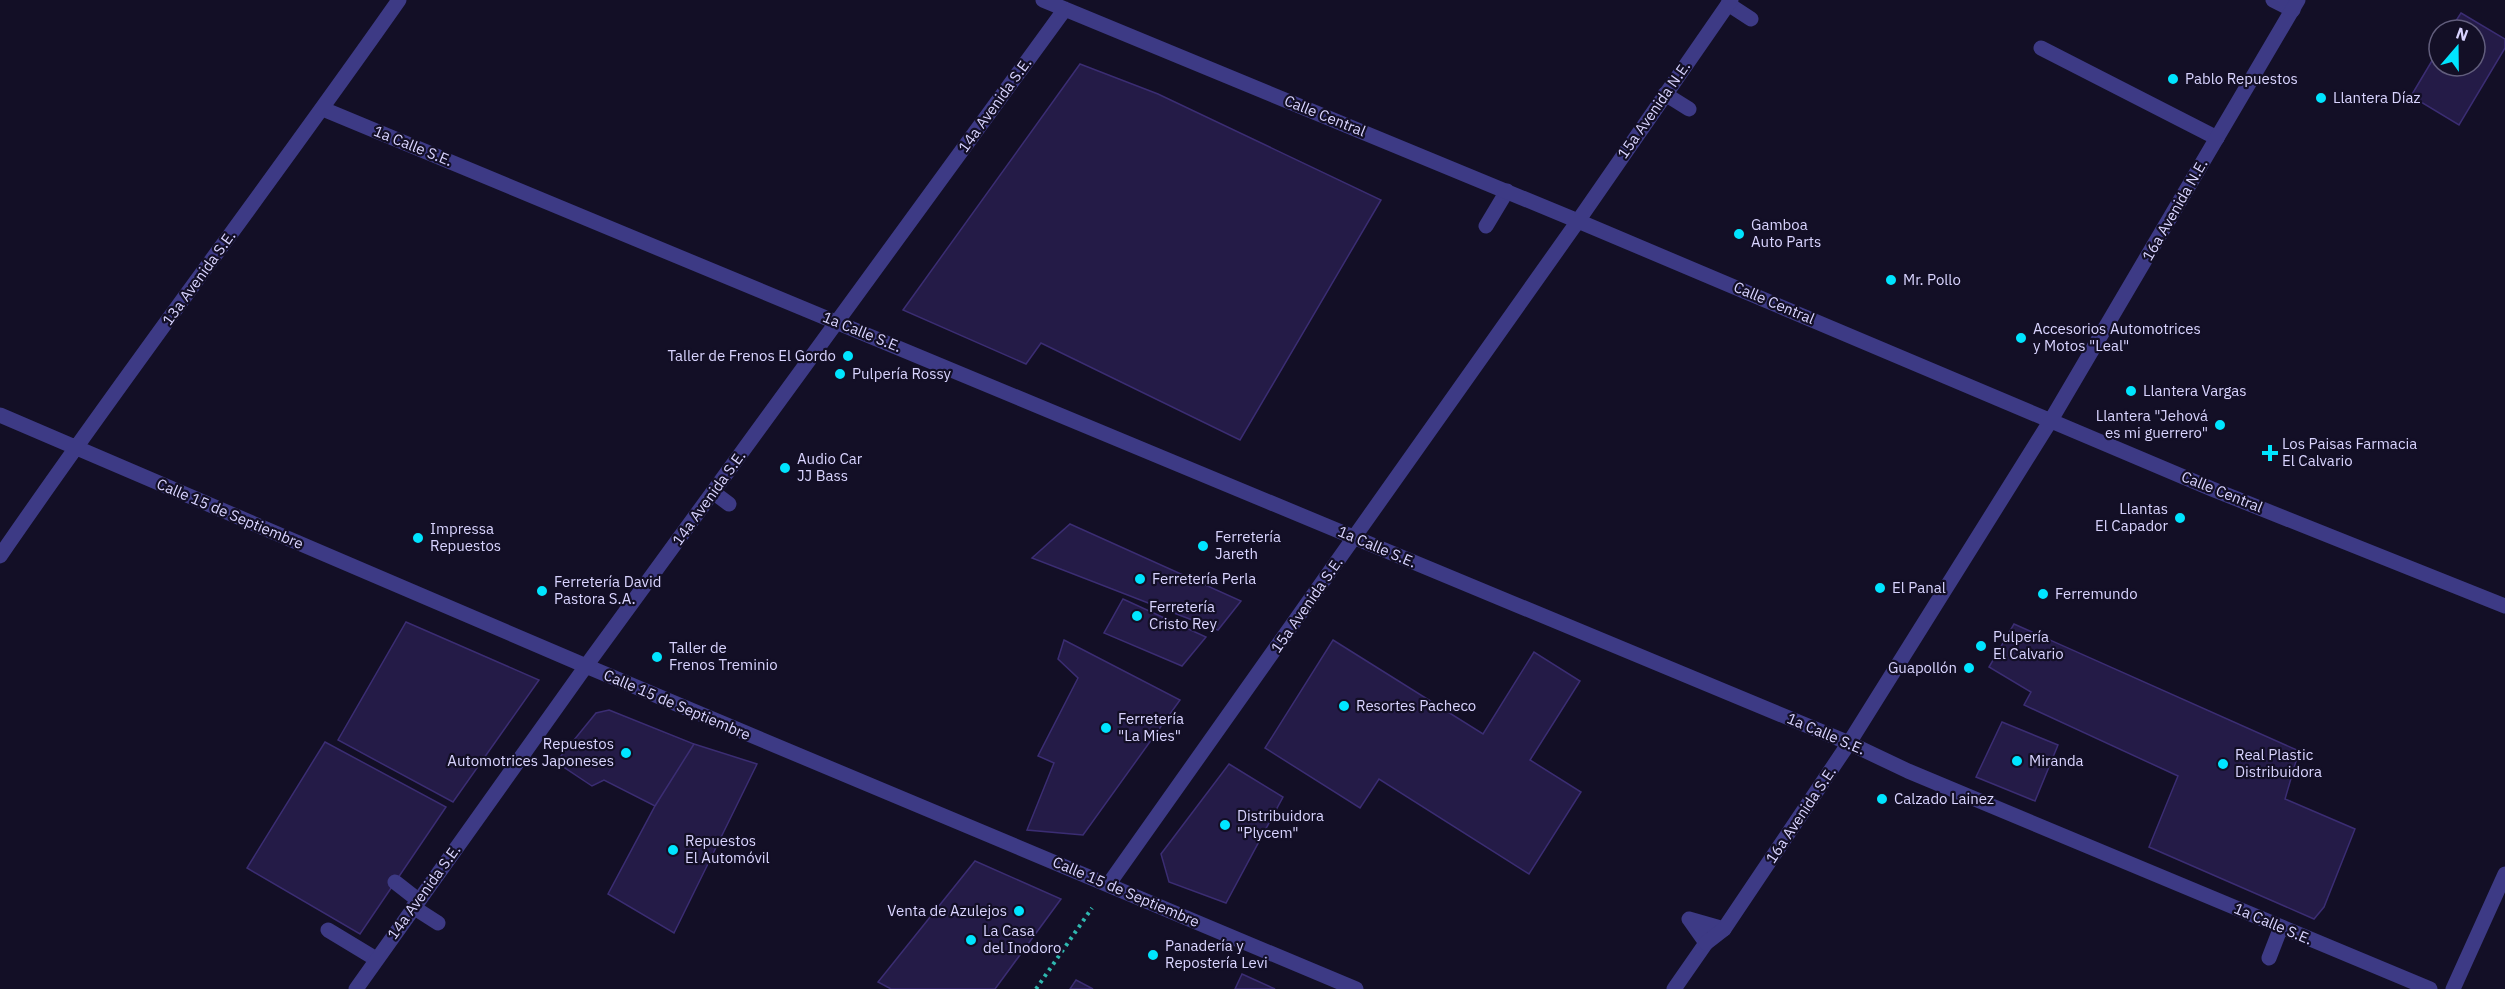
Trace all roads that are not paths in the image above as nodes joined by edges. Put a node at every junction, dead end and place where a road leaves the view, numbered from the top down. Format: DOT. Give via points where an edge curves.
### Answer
graph roads {
  1 [pos="399,0"];
  2 [pos="1043,0"];
  3 [pos="2273,0"];
  4 [pos="1730,2"];
  5 [pos="1068,4"];
  6 [pos="2296,5"];
  7 [pos="1751,19"];
  8 [pos="2041,48"];
  9 [pos="1665,94"];
  10 [pos="323,109"];
  11 [pos="1689,109"];
  12 [pos="2217,138"];
  13 [pos="1507,191"];
  14 [pos="1578,221"];
  15 [pos="1486,226"];
  16 [pos="838,322"];
  17 [pos="0,415"];
  18 [pos="2051,420"];
  19 [pos="75,447"];
  20 [pos="713,492"];
  21 [pos="729,504"];
  22 [pos="1355,537"];
  23 [pos="0,556"];
  24 [pos="2505,606"];
  25 [pos="586,666"];
  26 [pos="1849,743"];
  27 [pos="2505,874"];
  28 [pos="395,882"];
  29 [pos="1108,885"];
  30 [pos="416,903"];
  31 [pos="438,923"];
  32 [pos="2281,927"];
  33 [pos="1724,929"];
  34 [pos="328,930"];
  35 [pos="1706,943"];
  36 [pos="2270,958"];
  37 [pos="376,959"];
  38 [pos="356,989"];
  39 [pos="1356,989"];
  40 [pos="1674,989"];
  41 [pos="2430,989"];
  42 [pos="2453,989"];
  1 -- 10 [label="street, 13a Avenida S.E."];
  2 -- 5 [label="street, Calle Central"];
  3 -- 6 [label="street"];
  4 -- 7 [label="street"];
  4 -- 9 [label="street, 15a Avenida N.E."];
  5 -- 13 [label="street, Calle Central"];
  5 -- 16 [label="street, 14a Avenida S.E."];
  6 -- 12 [label="street, 16a Avenida N.E."];
  8 -- 12 [label="street"];
  9 -- 11 [label="street"];
  9 -- 14 [label="street, 15a Avenida N.E."];
  10 -- 16 [label="street, 1a Calle S.E."];
  10 -- 19 [label="street, 13a Avenida S.E."];
  12 -- 18 [label="street, 16a Avenida N.E."];
  13 -- 14 [label="street, Calle Central"];
  13 -- 15 [label="street"];
  14 -- 18 [label="street, Calle Central"];
  14 -- 22 [label="street, 15a Avenida S.E."];
  16 -- 20 [label="street, 14a Avenida S.E."];
  16 -- 22 [label="street, 1a Calle S.E."];
  17 -- 19 [label="street, Calle 15 de Septiembre"];
  18 -- 24 [label="street, Calle Central"];
  18 -- 26 [label="street, 16a Avenida S.E."];
  19 -- 23 [label="street, 13a Avenida S.E."];
  19 -- 25 [label="street, Calle 15 de Septiembre"];
  20 -- 21 [label="street"];
  20 -- 25 [label="street, 14a Avenida S.E."];
  22 -- 26 [label="street, 1a Calle S.E."];
  22 -- 29 [label="street, 15a Avenida S.E."];
  25 -- 29 [label="street, Calle 15 de Septiembre"];
  25 -- 30 [label="street, 14a Avenida S.E."];
  26 -- 32 [label="street, 1a Calle S.E."];
  26 -- 33 [label="street, 16a Avenida S.E."];
  27 -- 42 [label="street"];
  28 -- 30 [label="street"];
  29 -- 39 [label="street, Calle 15 de Septiembre"];
  30 -- 31 [label="street"];
  30 -- 37 [label="street, 14a Avenida S.E."];
  32 -- 36 [label="street"];
  32 -- 41 [label="street, 1a Calle S.E."];
  33 -- 35 [label="street, 16a Avenida S.E."];
  33 -- 35 [label="street" via="1689,919"];
  34 -- 37 [label="street"];
  35 -- 40 [label="street, 16a Avenida S.E."];
  37 -- 38 [label="street, 14a Avenida S.E."];
}
